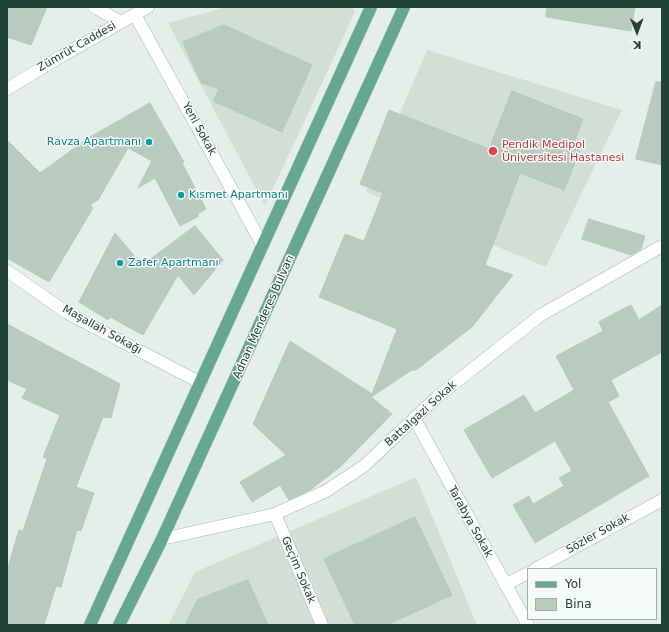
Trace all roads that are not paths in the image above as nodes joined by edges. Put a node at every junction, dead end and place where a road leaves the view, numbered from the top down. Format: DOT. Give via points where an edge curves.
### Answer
graph roads {
  1 [pos="94,7"];
  2 [pos="148,7"];
  3 [pos="371,7"];
  4 [pos="404,7"];
  5 [pos="135,15"];
  6 [pos="121,22"];
  7 [pos="7,89"];
  8 [pos="262,244"];
  9 [pos="662,246"];
  10 [pos="7,271"];
  11 [pos="201,383"];
  12 [pos="414,418"];
  13 [pos="662,500"];
  14 [pos="274,514"];
  15 [pos="162,539"];
  16 [pos="537,568"];
  17 [pos="527,574"];
  18 [pos="505,585"];
  19 [pos="90,625"];
  20 [pos="119,625"];
  21 [pos="322,625"];
  22 [pos="528,625"];
  1 -- 6 [label="street"];
  2 -- 5 [label="street, Zümrüt Caddesi"];
  3 -- 8 [label="main road"];
  4 -- 15 [label="main road, Adnan Menderes Bulvarı"];
  5 -- 6 [label="street, Zümrüt Caddesi"];
  5 -- 8 [label="street, Yeni Sokak"];
  6 -- 7 [label="street, Zümrüt Caddesi"];
  8 -- 11 [label="main road"];
  9 -- 12 [label="street, Battalgazi Sokak" via="541,315"];
  10 -- 11 [label="street, Maşallah Sokağı" via="70,314"];
  11 -- 19 [label="main road"];
  12 -- 14 [label="street, Battalgazi Sokak" via="364,466 326,491"];
  12 -- 18 [label="street, Tarabya Sokak"];
  13 -- 16 [label="street, Sözler Sokak"];
  14 -- 15 [label="street, Battalgazi Sokak"];
  14 -- 21 [label="street, Geçim Sokak"];
  15 -- 20 [label="main road, Adnan Menderes Bulvarı"];
  17 -- 18 [label="street"];
  18 -- 22 [label="street, Tarabya Sokak"];
}
